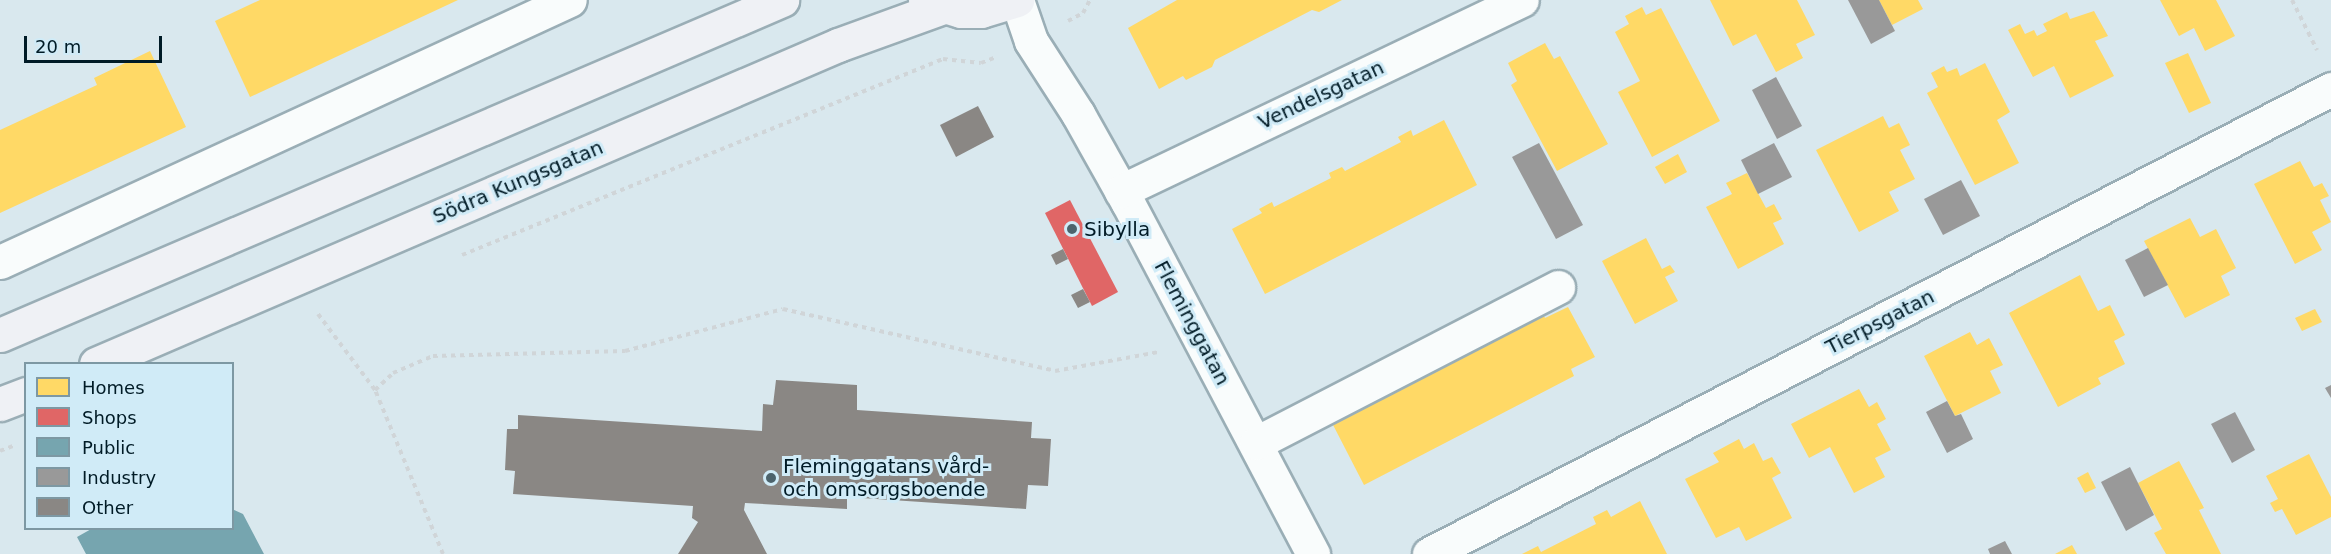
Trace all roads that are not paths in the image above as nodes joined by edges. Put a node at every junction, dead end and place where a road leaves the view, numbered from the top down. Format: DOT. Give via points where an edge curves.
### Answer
graph roads {
  1 [pos="570,0"];
  2 [pos="782,0"];
  3 [pos="1017,0"];
  4 [pos="1521,0"];
  5 [pos="934,4"];
  6 [pos="2331,90"];
  7 [pos="1121,191"];
  8 [pos="0,262"];
  9 [pos="1558,287"];
  10 [pos="0,335"];
  11 [pos="98,362"];
  12 [pos="24,395"];
  13 [pos="0,404"];
  14 [pos="1256,443"];
  15 [pos="1313,554"];
  16 [pos="1429,554"];
  1 -- 8 [label="street"];
  2 -- 10 [label="main road"];
  3 -- 5 [label="main road, Södra Kungsgatan" via="981,11"];
  3 -- 7 [label="street, Fleminggatan" via="1031,41"];
  4 -- 7 [label="street, Vendelsgatan"];
  5 -- 11 [label="main road, Södra Kungsgatan"];
  6 -- 16 [label="street, Tierpsgatan"];
  7 -- 14 [label="street, Fleminggatan"];
  9 -- 14 [label="street"];
  12 -- 13 [label="main road"];
  14 -- 15 [label="street, Fleminggatan"];
}
